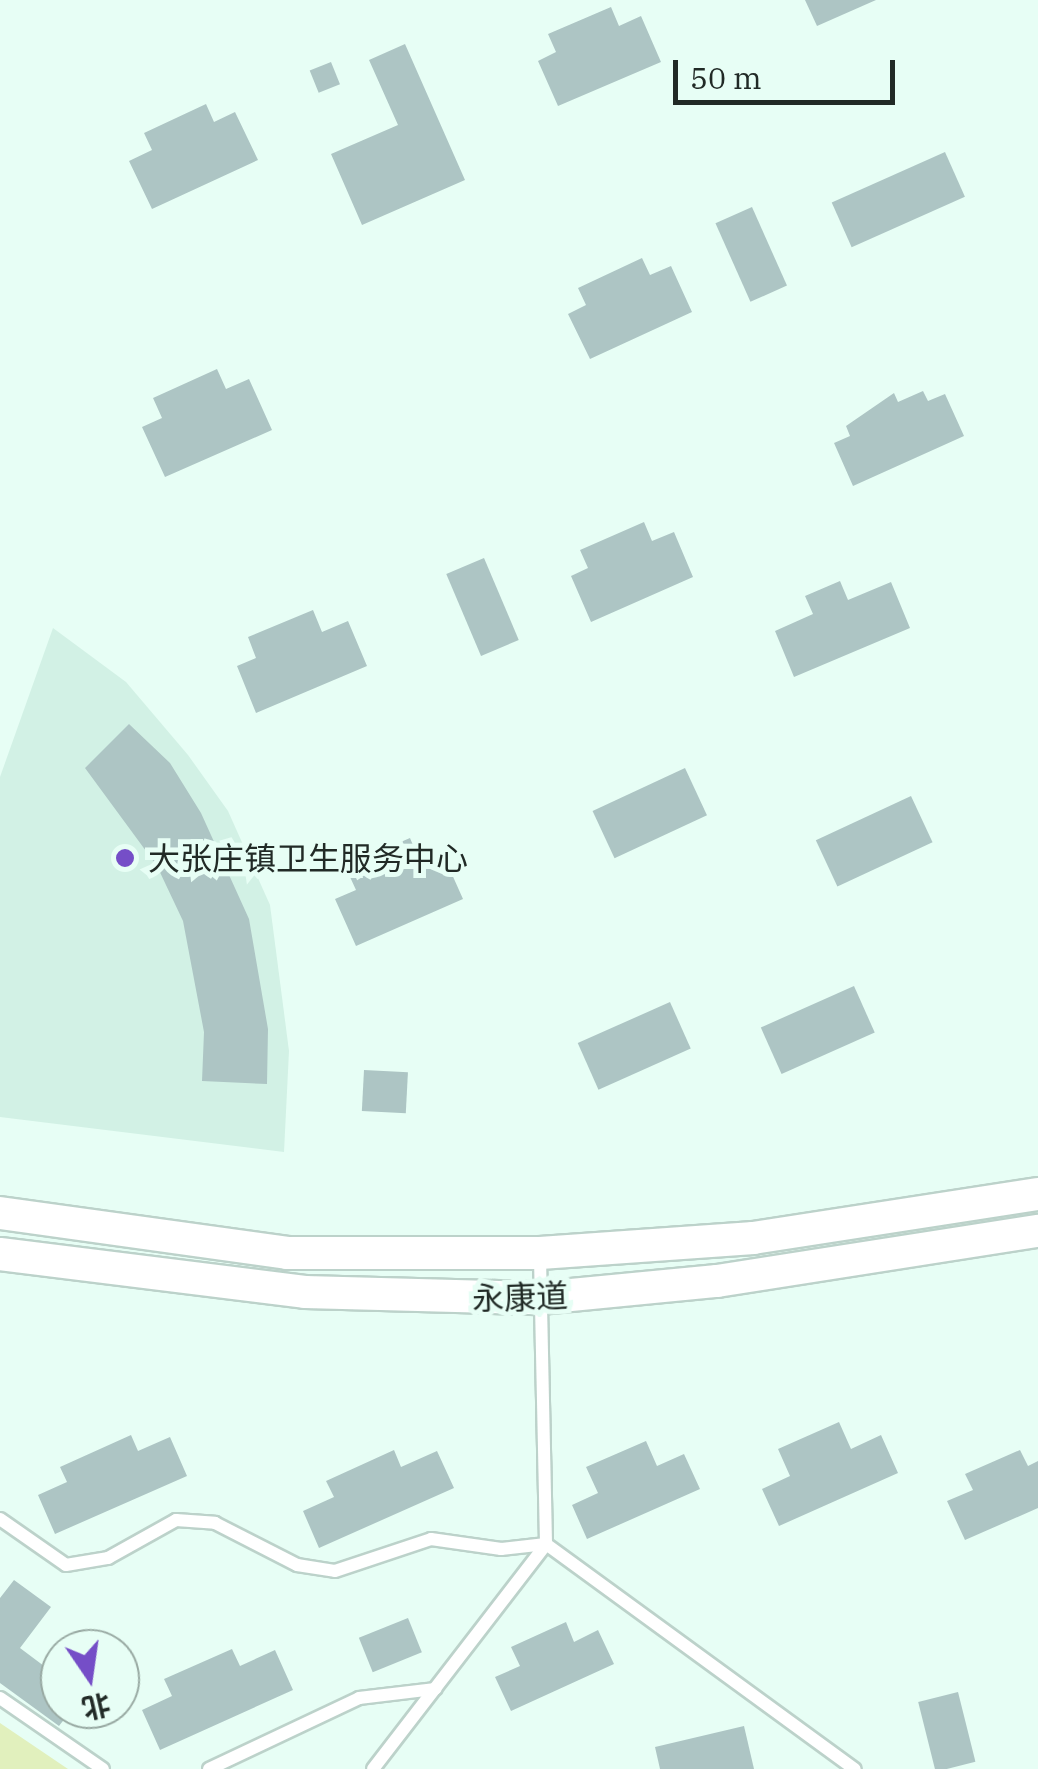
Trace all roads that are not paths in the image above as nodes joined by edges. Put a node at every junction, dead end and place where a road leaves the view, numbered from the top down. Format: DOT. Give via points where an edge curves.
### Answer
graph roads {
  1 [pos="1038,1194"];
  2 [pos="0,1213"];
  3 [pos="1038,1231"];
  4 [pos="540,1252"];
  5 [pos="0,1254"];
  6 [pos="540,1298"];
  7 [pos="0,1518"];
  8 [pos="546,1544"];
  9 [pos="434,1689"];
  10 [pos="0,1698"];
  11 [pos="103,1769"];
  12 [pos="209,1769"];
  13 [pos="373,1769"];
  14 [pos="856,1769"];
  1 -- 4 [label="street, 永康道" via="753,1238"];
  2 -- 4 [label="street, 永康道" via="286,1253"];
  3 -- 6 [label="street, 永康道" via="716,1281"];
  4 -- 6 [label="lane"];
  5 -- 6 [label="street, 永康道" via="305,1292"];
  6 -- 8 [label="lane"];
  7 -- 8 [label="lane" via="66,1565 108,1558 176,1520 216,1523 297,1565 335,1572 432,1539 501,1549"];
  8 -- 9 [label="lane"];
  8 -- 14 [label="lane"];
  9 -- 12 [label="lane" via="360,1698"];
  9 -- 13 [label="lane"];
  10 -- 11 [label="lane"];
}
